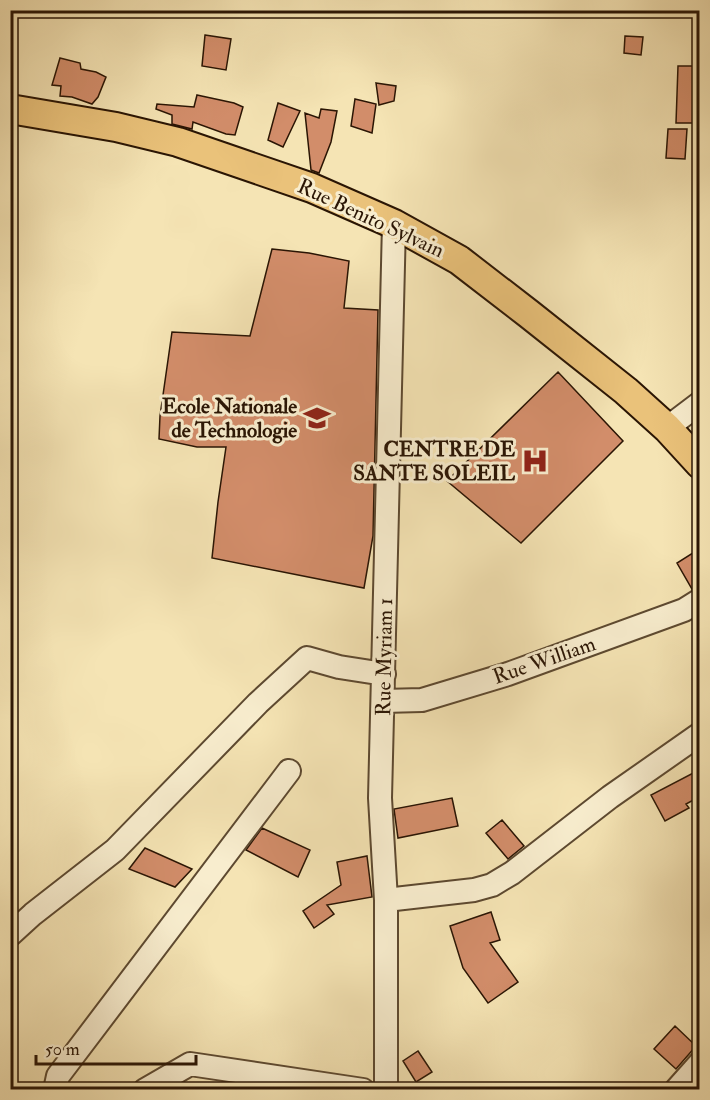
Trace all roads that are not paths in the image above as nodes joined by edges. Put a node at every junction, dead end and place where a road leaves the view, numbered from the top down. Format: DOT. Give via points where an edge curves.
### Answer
graph roads {
  1 [pos="10,109"];
  2 [pos="394,224"];
  3 [pos="699,403"];
  4 [pos="667,428"];
  5 [pos="699,464"];
  6 [pos="699,600"];
  7 [pos="384,674"];
  8 [pos="383,701"];
  9 [pos="699,734"];
  10 [pos="289,771"];
  11 [pos="386,900"];
  12 [pos="10,934"];
  13 [pos="699,1063"];
  14 [pos="55,1089"];
  15 [pos="145,1089"];
  16 [pos="363,1089"];
  17 [pos="386,1089"];
  18 [pos="676,1089"];
  1 -- 2 [label="main road, Rue Benito Sylvain" via="178,142 312,189"];
  2 -- 4 [label="main road, Rue Benito Sylvain" via="459,260"];
  2 -- 7 [label="street, Rue Myriam 1"];
  3 -- 4 [label="street"];
  4 -- 5 [label="main road, Rue Benito Sylvain"];
  6 -- 8 [label="street, Rue William" via="684,610 497,677 422,700"];
  7 -- 8 [label="street, Rue Myriam 1"];
  7 -- 12 [label="street" via="307,658 115,850"];
  8 -- 11 [label="street, Rue Myriam 1" via="380,798"];
  9 -- 11 [label="street" via="492,885"];
  10 -- 14 [label="street" via="58,1076"];
  11 -- 17 [label="street, Rue Myriam 1"];
  13 -- 18 [label="street"];
  15 -- 16 [label="street" via="190,1064"];
}
